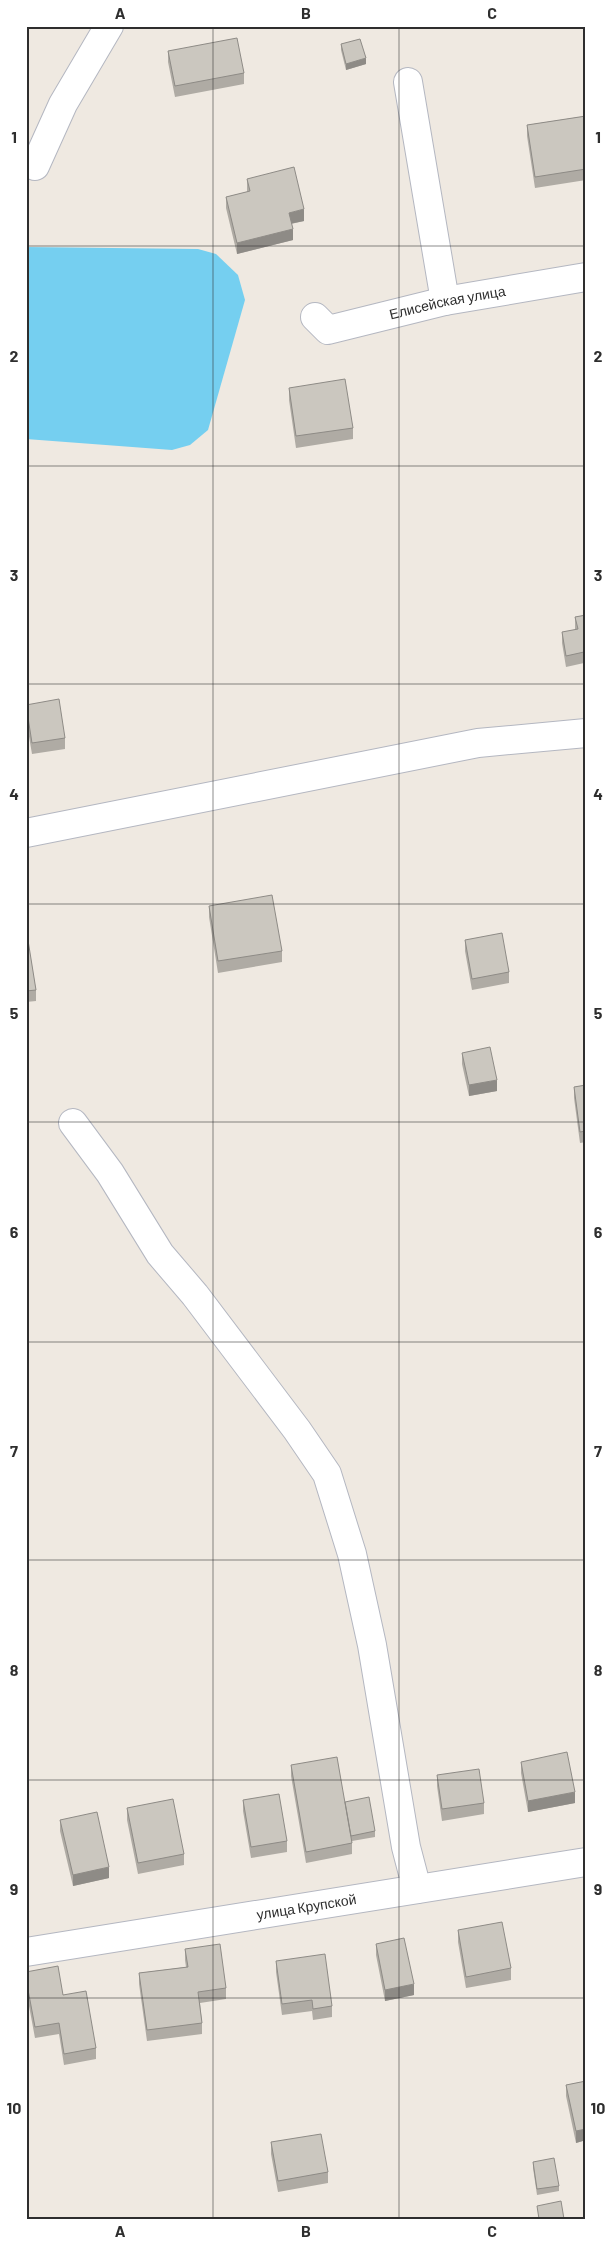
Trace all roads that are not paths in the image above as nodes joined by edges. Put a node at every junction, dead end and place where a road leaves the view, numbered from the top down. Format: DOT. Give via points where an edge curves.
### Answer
graph roads {
  1 [pos="109,26"];
  2 [pos="408,82"];
  3 [pos="35,166"];
  4 [pos="586,277"];
  5 [pos="445,301"];
  6 [pos="315,317"];
  7 [pos="586,733"];
  8 [pos="26,833"];
  9 [pos="73,1123"];
  10 [pos="586,1862"];
  11 [pos="417,1889"];
  12 [pos="26,1952"];
  1 -- 3 [label="street" via="63,104"];
  2 -- 5 [label="street"];
  4 -- 5 [label="street, Елисейская улица"];
  5 -- 6 [label="street, Елисейская улица" via="328,330"];
  7 -- 8 [label="street" via="478,743"];
  9 -- 11 [label="street" via="110,1172 160,1254 279,1406 327,1474 352,1554 372,1645 406,1847"];
  10 -- 11 [label="street, улица Крупской"];
  11 -- 12 [label="street, улица Крупской"];
}
